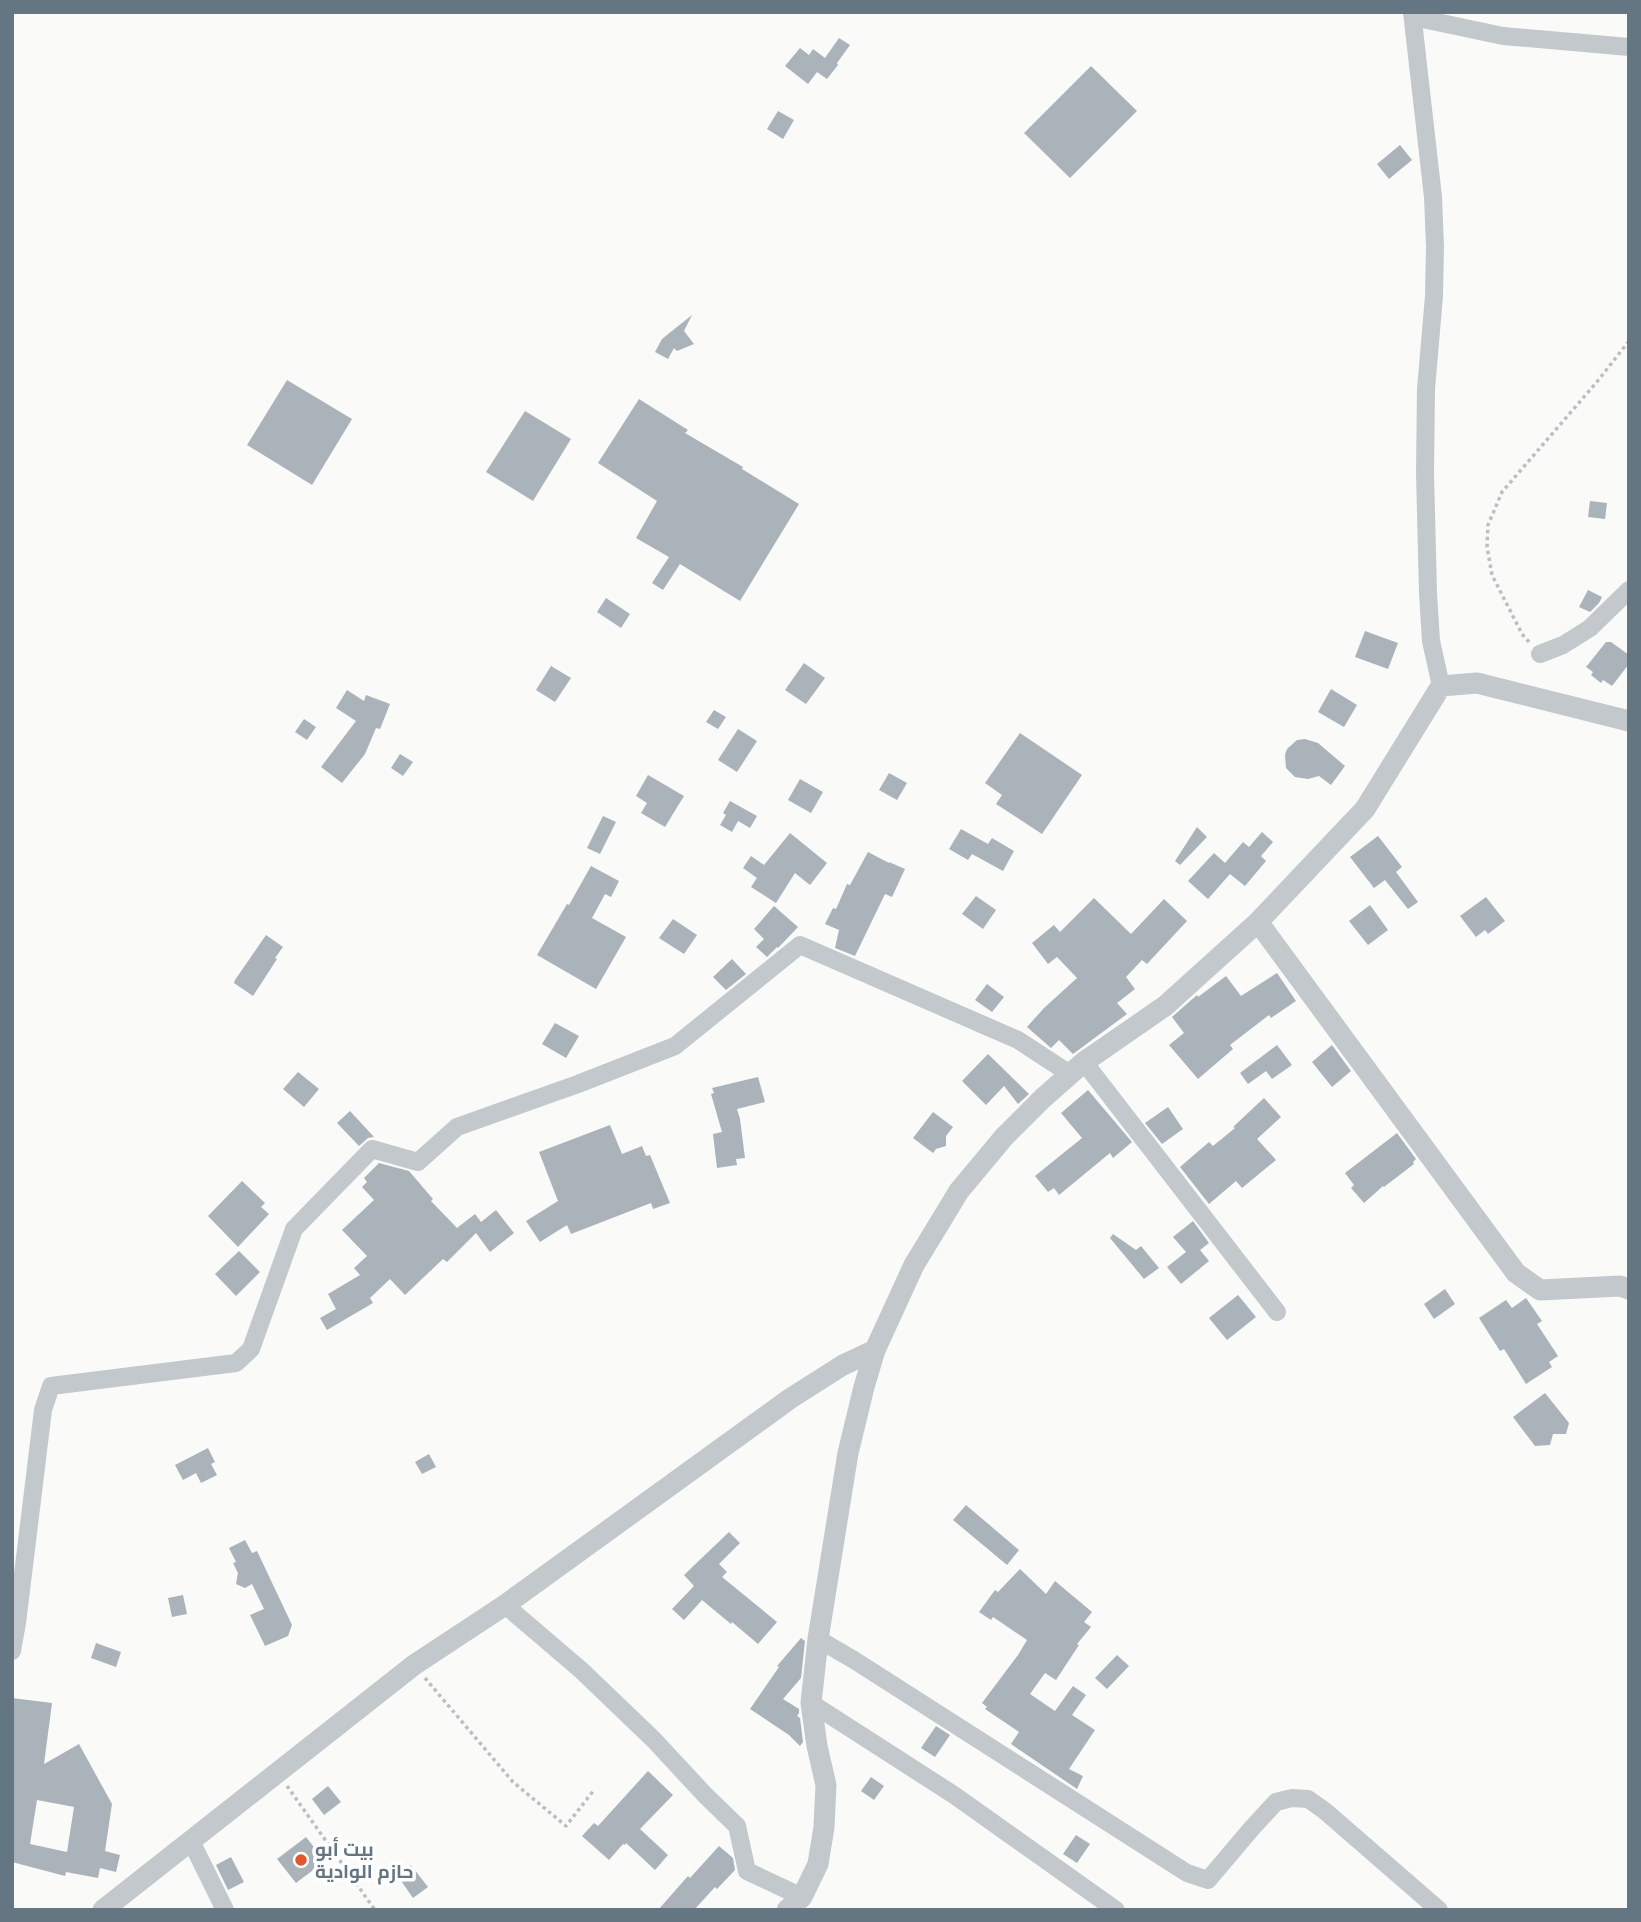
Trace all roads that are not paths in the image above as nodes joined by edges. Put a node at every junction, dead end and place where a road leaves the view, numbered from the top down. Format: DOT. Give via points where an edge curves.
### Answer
graph roads {
  1 [pos="1412,15"];
  2 [pos="1629,47"];
  3 [pos="1629,590"];
  4 [pos="1540,654"];
  5 [pos="1441,686"];
  6 [pos="1629,721"];
  7 [pos="1258,922"];
  8 [pos="1077,1068"];
  9 [pos="1629,1289"];
  10 [pos="1276,1312"];
  11 [pos="875,1350"];
  12 [pos="505,1605"];
  13 [pos="818,1639"];
  14 [pos="12,1651"];
  15 [pos="811,1703"];
  16 [pos="191,1841"];
  17 [pos="794,1903"];
  18 [pos="103,1910"];
  19 [pos="225,1910"];
  20 [pos="1116,1910"];
  21 [pos="1439,1910"];
  1 -- 2 [label="street" via="1503,36"];
  1 -- 5 [label="street" via="1433,197 1434,296 1425,473 1431,641"];
  3 -- 4 [label="street" via="1590,628"];
  5 -- 6 [label="street" via="1477,683"];
  5 -- 7 [label="street" via="1364,809"];
  7 -- 8 [label="street" via="1165,1006"];
  7 -- 9 [label="street" via="1516,1273 1540,1290"];
  8 -- 10 [label="street"];
  8 -- 11 [label="street" via="1004,1138 958,1191 914,1265"];
  8 -- 14 [label="street" via="800,945 675,1046 457,1127 418,1162 372,1149 294,1229 251,1349 236,1363 51,1386 43,1410"];
  11 -- 12 [label="street" via="843,1364 791,1398"];
  11 -- 13 [label="street" via="848,1453"];
  12 -- 16 [label="street" via="414,1665"];
  12 -- 17 [label="street" via="654,1740 737,1826 747,1871"];
  13 -- 15 [label="street"];
  13 -- 21 [label="street" via="1187,1872 1208,1881 1276,1802 1308,1799"];
  15 -- 17 [label="street" via="826,1785 824,1827 818,1864"];
  15 -- 20 [label="street" via="954,1795"];
  16 -- 18 [label="street"];
  16 -- 19 [label="street"];
}
